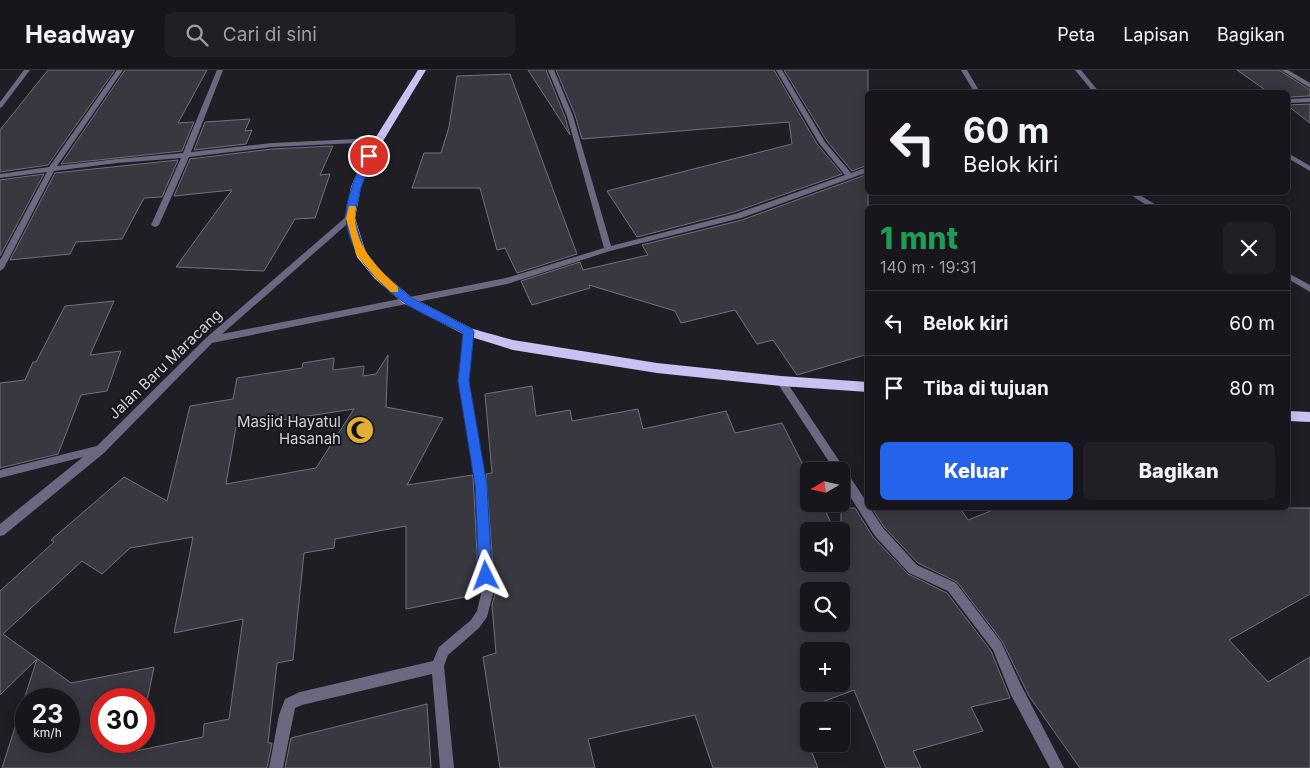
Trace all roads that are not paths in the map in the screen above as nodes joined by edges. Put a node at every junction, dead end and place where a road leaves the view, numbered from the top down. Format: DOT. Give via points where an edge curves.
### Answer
graph roads {
  1 [pos="26,70"];
  2 [pos="120,70"];
  3 [pos="220,70"];
  4 [pos="422,70"];
  5 [pos="551,70"];
  6 [pos="779,70"];
  7 [pos="964,70"];
  8 [pos="1078,70"];
  9 [pos="1284,70"];
  10 [pos="1310,86"];
  11 [pos="976,90"];
  12 [pos="1094,90"];
  13 [pos="1310,100"];
  14 [pos="1290,102"];
  15 [pos="0,106"];
  16 [pos="377,140"];
  17 [pos="186,156"];
  18 [pos="1290,156"];
  19 [pos="52,169"];
  20 [pos="1310,169"];
  21 [pos="865,170"];
  22 [pos="848,174"];
  23 [pos="0,176"];
  24 [pos="1133,195"];
  25 [pos="1152,205"];
  26 [pos="350,218"];
  27 [pos="155,226"];
  28 [pos="608,249"];
  29 [pos="0,268"];
  30 [pos="1290,277"];
  31 [pos="1310,289"];
  32 [pos="406,300"];
  33 [pos="468,332"];
  34 [pos="209,340"];
  35 [pos="781,381"];
  36 [pos="865,387"];
  37 [pos="1290,416"];
  38 [pos="1310,417"];
  39 [pos="100,450"];
  40 [pos="835,462"];
  41 [pos="0,474"];
  42 [pos="850,485"];
  43 [pos="865,510"];
  44 [pos="865,510"];
  45 [pos="0,531"];
  46 [pos="438,666"];
  47 [pos="276,768"];
  48 [pos="447,768"];
  49 [pos="1057,768"];
  1 -- 15 [label="street"];
  2 -- 19 [label="street"];
  3 -- 17 [label="street"];
  4 -- 16 [label="highway"];
  5 -- 28 [label="street" via="570,116"];
  6 -- 22 [label="street" via="822,143"];
  7 -- 11 [label="street"];
  8 -- 12 [label="street"];
  9 -- 10 [label="street"];
  13 -- 14 [label="street"];
  16 -- 17 [label="street" via="272,145"];
  16 -- 26 [label="highway" via="356,187"];
  17 -- 19 [label="street"];
  17 -- 27 [label="street"];
  18 -- 20 [label="street"];
  19 -- 23 [label="street"];
  19 -- 29 [label="street"];
  21 -- 22 [label="street"];
  22 -- 28 [label="street" via="738,216"];
  24 -- 25 [label="street"];
  26 -- 32 [label="highway" via="360,254"];
  26 -- 34 [label="street, Jalan Baru Maracang"];
  28 -- 32 [label="street" via="507,281"];
  30 -- 31 [label="street"];
  32 -- 33 [label="highway"];
  32 -- 34 [label="street"];
  33 -- 35 [label="highway" via="513,345 593,359"];
  33 -- 46 [label="street" via="464,381 481,485 487,594 483,613 443,651"];
  34 -- 39 [label="street, Jalan Baru Maracang"];
  35 -- 36 [label="highway"];
  35 -- 40 [label="street"];
  37 -- 38 [label="highway"];
  39 -- 41 [label="street"];
  39 -- 45 [label="street, Jalan Baru Maracang"];
  42 -- 43 [label="street"];
  44 -- 49 [label="street" via="879,532 912,569 952,587 997,646"];
  46 -- 47 [label="street" via="290,704"];
  46 -- 48 [label="street"];
}
